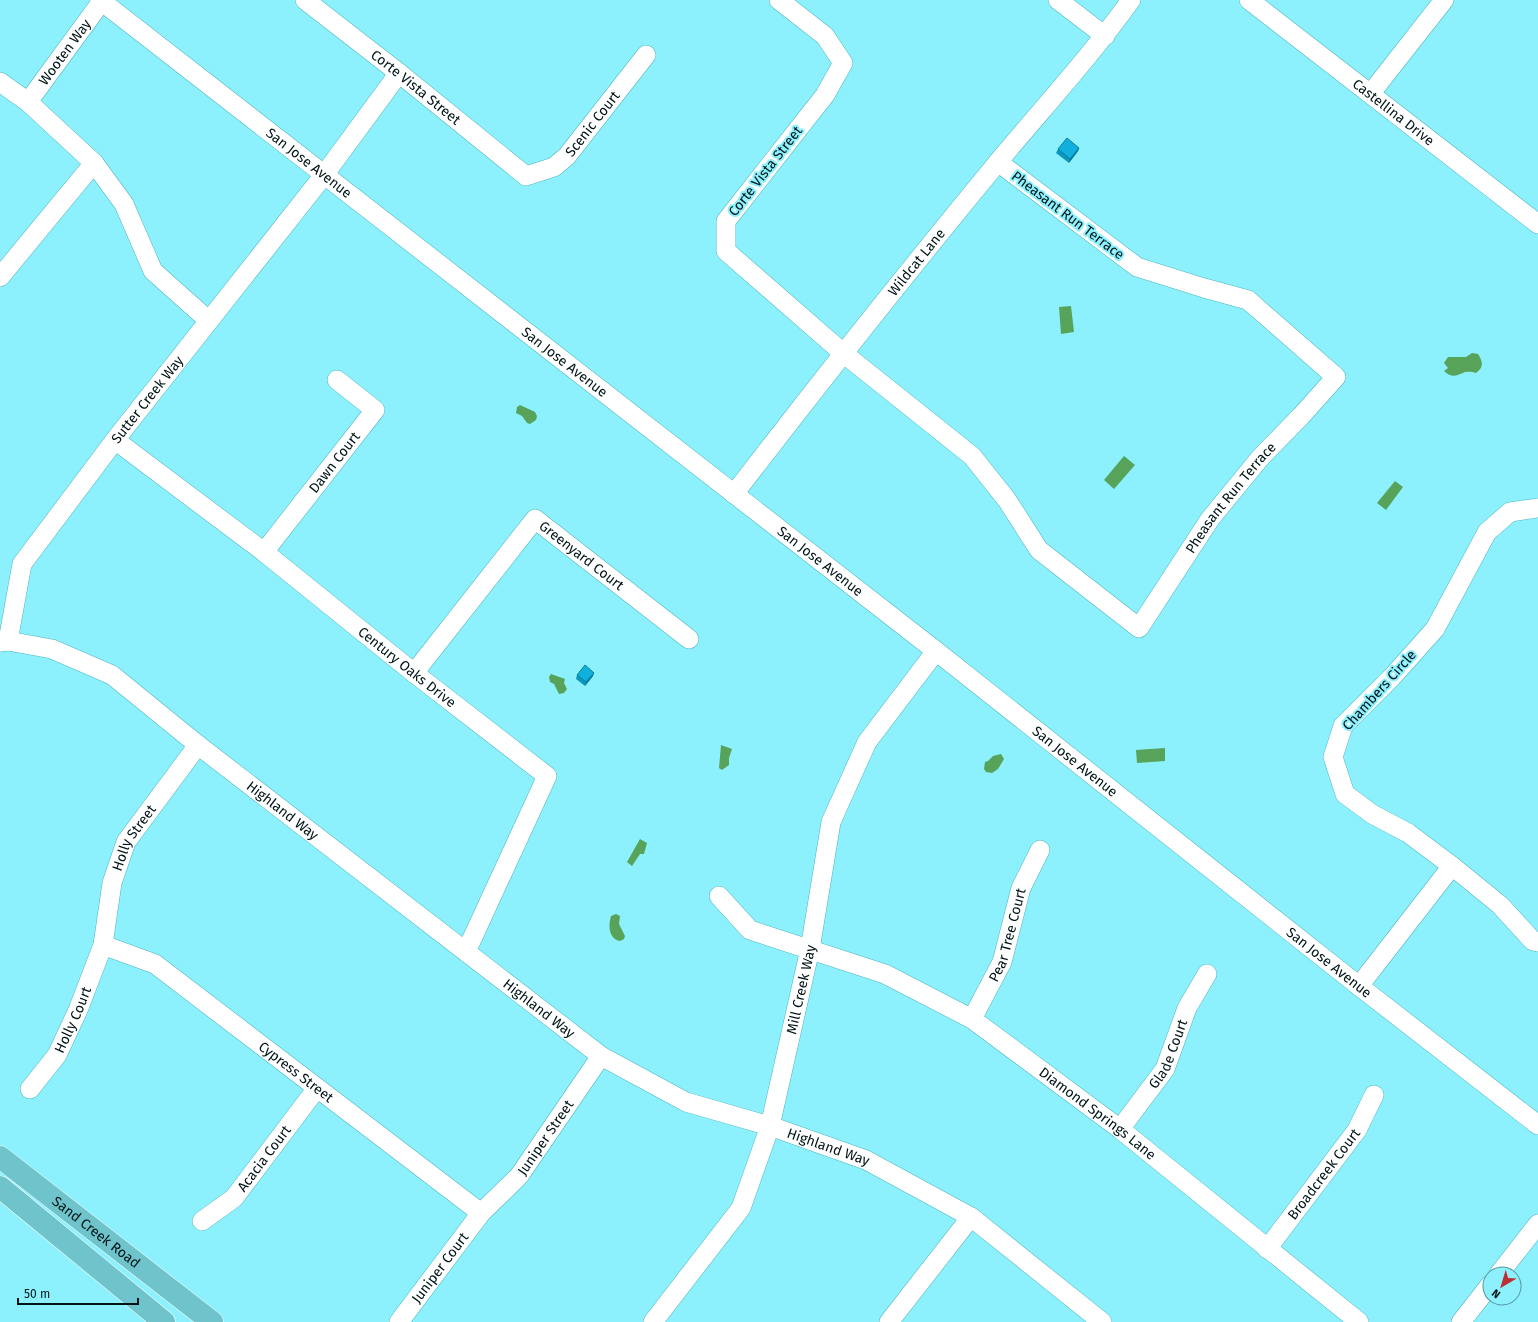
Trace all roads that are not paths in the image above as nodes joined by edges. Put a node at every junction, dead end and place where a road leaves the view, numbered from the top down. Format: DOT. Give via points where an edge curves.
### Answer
graph roads {
  1 [pos="305,0"];
  2 [pos="780,0"];
  3 [pos="1058,0"];
  4 [pos="1131,0"];
  5 [pos="1249,0"];
  6 [pos="1444,0"];
  7 [pos="101,1"];
  8 [pos="1105,36"];
  9 [pos="646,55"];
  10 [pos="399,73"];
  11 [pos="0,82"];
  12 [pos="1371,93"];
  13 [pos="28,102"];
  14 [pos="998,162"];
  15 [pos="94,163"];
  16 [pos="324,175"];
  17 [pos="526,176"];
  18 [pos="1538,224"];
  19 [pos="0,277"];
  20 [pos="208,320"];
  21 [pos="843,353"];
  22 [pos="337,380"];
  23 [pos="115,440"];
  24 [pos="734,494"];
  25 [pos="1538,508"];
  26 [pos="264,552"];
  27 [pos="689,639"];
  28 [pos="4,642"];
  29 [pos="936,651"];
  30 [pos="414,674"];
  31 [pos="198,745"];
  32 [pos="1040,850"];
  33 [pos="1452,866"];
  34 [pos="719,896"];
  35 [pos="1538,942"];
  36 [pos="103,945"];
  37 [pos="810,949"];
  38 [pos="466,952"];
  39 [pos="1207,974"];
  40 [pos="1359,986"];
  41 [pos="972,1019"];
  42 [pos="601,1056"];
  43 [pos="317,1088"];
  44 [pos="30,1089"];
  45 [pos="1374,1095"];
  46 [pos="1538,1125"];
  47 [pos="770,1126"];
  48 [pos="1120,1129"];
  49 [pos="0,1157"];
  50 [pos="0,1187"];
  51 [pos="481,1213"];
  52 [pos="971,1217"];
  53 [pos="202,1221"];
  54 [pos="1538,1224"];
  55 [pos="1267,1249"];
  56 [pos="1504,1266"];
  57 [pos="1482,1295"];
  58 [pos="164,1322"];
  59 [pos="212,1322"];
  60 [pos="399,1322"];
  61 [pos="652,1322"];
  62 [pos="889,1322"];
  63 [pos="1102,1322"];
  64 [pos="1359,1322"];
  65 [pos="1461,1322"];
  1 -- 10 [label="street, Corte Vista Street"];
  2 -- 21 [label="street, Corte Vista Street" via="825,36 843,63 825,95 726,221 726,251"];
  3 -- 8 [label="street"];
  4 -- 8 [label="street, Wildcat Lane"];
  5 -- 12 [label="street, Castellina Drive"];
  6 -- 12 [label="street"];
  7 -- 13 [label="street, Wooten Way"];
  7 -- 16 [label="street, San Jose Avenue"];
  8 -- 14 [label="street, Wildcat Lane"];
  9 -- 17 [label="street, Scenic Court" via="567,156 554,167"];
  10 -- 16 [label="street, Sutter Creek Way"];
  10 -- 17 [label="street, Corte Vista Street"];
  11 -- 13 [label="street"];
  12 -- 18 [label="street, Castellina Drive"];
  13 -- 15 [label="street"];
  14 -- 21 [label="street, Wildcat Lane"];
  14 -- 21 [label="street, Pheasant Run Terrace" via="1137,267 1248,300 1336,377 1260,458 1210,519 1138,628 1039,550 1007,500 972,456"];
  15 -- 19 [label="street"];
  15 -- 20 [label="street" via="124,204 153,270"];
  16 -- 20 [label="street, Sutter Creek Way"];
  16 -- 24 [label="street, San Jose Avenue"];
  20 -- 23 [label="street, Sutter Creek Way"];
  21 -- 24 [label="street, Wildcat Lane"];
  22 -- 26 [label="street, Dawn Court" via="375,410"];
  23 -- 26 [label="street, Century Oaks Drive"];
  23 -- 28 [label="street, Sutter Creek Way" via="22,564"];
  24 -- 29 [label="street, San Jose Avenue"];
  25 -- 33 [label="street, Chambers Circle" via="1510,512 1487,532 1435,628 1392,677 1343,726 1333,757 1345,794 1372,814 1408,833"];
  26 -- 30 [label="street, Century Oaks Drive"];
  27 -- 30 [label="street, Greenyard Court" via="535,519"];
  28 -- 31 [label="street, Highland Way" via="52,649 112,675"];
  29 -- 37 [label="street, Mill Creek Way" via="867,742 831,822"];
  29 -- 40 [label="street, San Jose Avenue"];
  30 -- 38 [label="street, Century Oaks Drive" via="547,776"];
  31 -- 36 [label="street, Holly Street" via="126,842 112,883"];
  31 -- 38 [label="street, Highland Way"];
  32 -- 41 [label="street, Pear Tree Court" via="1021,888 1002,962"];
  33 -- 35 [label="street, Chambers Circle" via="1500,905 1533,941"];
  33 -- 40 [label="street"];
  34 -- 37 [label="street, Diamond Springs Lane" via="750,930"];
  36 -- 43 [label="street, Cypress Street" via="155,964"];
  36 -- 44 [label="street, Holly Court" via="78,1010 57,1055"];
  37 -- 41 [label="street, Diamond Springs Lane" via="885,974"];
  37 -- 47 [label="street, Mill Creek Way"];
  38 -- 42 [label="street, Highland Way"];
  39 -- 48 [label="street, Glade Court" via="1187,1008 1164,1069"];
  40 -- 46 [label="street, San Jose Avenue"];
  41 -- 48 [label="street, Diamond Springs Lane"];
  42 -- 47 [label="street, Highland Way" via="686,1102"];
  42 -- 51 [label="street, Juniper Street" via="519,1176"];
  43 -- 51 [label="street, Cypress Street"];
  43 -- 53 [label="street, Acacia Court" via="234,1198"];
  45 -- 55 [label="street, Broadcreek Court" via="1357,1130"];
  47 -- 52 [label="street, Highland Way" via="866,1160"];
  47 -- 61 [label="street, Mill Creek Way" via="741,1208"];
  48 -- 55 [label="street, Diamond Springs Lane"];
  49 -- 59 [label="main road, Sand Creek Road"];
  50 -- 58 [label="main road, Sand Creek Road"];
  51 -- 60 [label="street, Juniper Court"];
  52 -- 62 [label="street"];
  52 -- 63 [label="street, Highland Way"];
  54 -- 56 [label="street"];
  55 -- 64 [label="street, Diamond Springs Lane"];
  57 -- 65 [label="street"];
}
